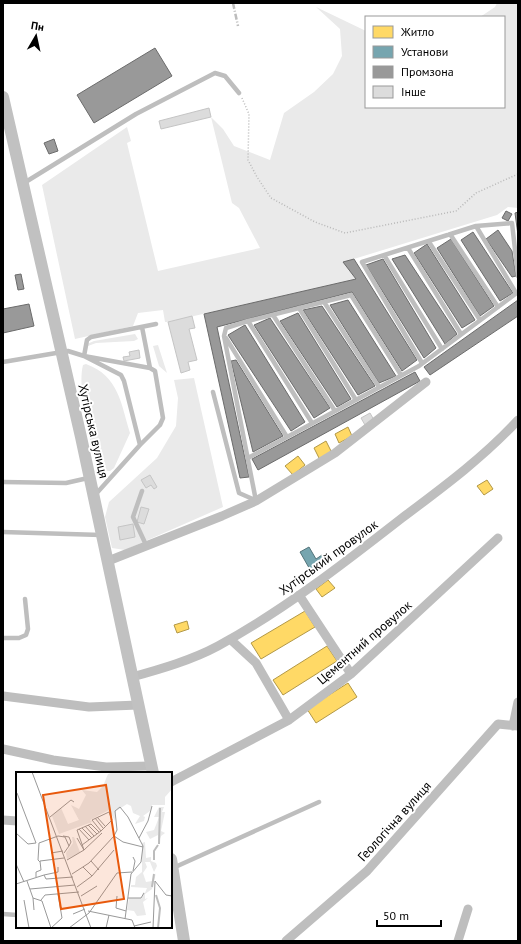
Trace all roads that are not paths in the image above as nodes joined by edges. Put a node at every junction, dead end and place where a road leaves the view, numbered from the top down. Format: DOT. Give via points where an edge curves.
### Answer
graph roads {
  1 [pos="239,93"];
  2 [pos="3,97"];
  3 [pos="23,184"];
  4 [pos="476,226"];
  5 [pos="450,234"];
  6 [pos="429,242"];
  7 [pos="408,248"];
  8 [pos="384,255"];
  9 [pos="518,276"];
  10 [pos="517,293"];
  11 [pos="324,302"];
  12 [pos="498,307"];
  13 [pos="299,308"];
  14 [pos="273,314"];
  15 [pos="480,320"];
  16 [pos="248,321"];
  17 [pos="156,324"];
  18 [pos="142,327"];
  19 [pos="461,334"];
  20 [pos="224,336"];
  21 [pos="442,349"];
  22 [pos="61,352"];
  23 [pos="84,356"];
  24 [pos="3,362"];
  25 [pos="422,363"];
  26 [pos="150,368"];
  27 [pos="401,375"];
  28 [pos="426,382"];
  29 [pos="379,387"];
  30 [pos="213,392"];
  31 [pos="356,400"];
  32 [pos="335,411"];
  33 [pos="518,421"];
  34 [pos="312,423"];
  35 [pos="287,437"];
  36 [pos="140,446"];
  37 [pos="248,458"];
  38 [pos="90,478"];
  39 [pos="3,482"];
  40 [pos="142,491"];
  41 [pos="94,497"];
  42 [pos="256,500"];
  43 [pos="3,532"];
  44 [pos="102,536"];
  45 [pos="498,538"];
  46 [pos="147,546"];
  47 [pos="108,561"];
  48 [pos="299,595"];
  49 [pos="25,599"];
  50 [pos="3,638"];
  51 [pos="230,639"];
  52 [pos="351,674"];
  53 [pos="132,677"];
  54 [pos="3,696"];
  55 [pos="518,702"];
  56 [pos="138,705"];
  57 [pos="289,720"];
  58 [pos="515,726"];
  59 [pos="3,749"];
  60 [pos="152,769"];
  61 [pos="172,781"];
  62 [pos="319,802"];
  63 [pos="3,820"];
  64 [pos="16,821"];
  65 [pos="172,864"];
  66 [pos="468,909"];
  67 [pos="3,914"];
  68 [pos="16,915"];
  69 [pos="184,941"];
  70 [pos="286,941"];
  71 [pos="458,941"];
  1 -- 3 [label="lane" via="225,76 215,73 136,114"];
  2 -- 3 [label="main road, Хутірська вулиця"];
  3 -- 22 [label="main road, Хутірська вулиця"];
  4 -- 5 [label="lane"];
  4 -- 9 [label="lane" via="512,223"];
  4 -- 10 [label="lane"];
  5 -- 6 [label="lane"];
  5 -- 12 [label="lane"];
  6 -- 7 [label="lane"];
  6 -- 15 [label="lane"];
  7 -- 8 [label="lane"];
  7 -- 19 [label="lane"];
  8 -- 21 [label="lane"];
  8 -- 25 [label="lane" via="362,262"];
  10 -- 12 [label="lane"];
  11 -- 13 [label="lane"];
  11 -- 27 [label="lane" via="351,295"];
  11 -- 29 [label="lane"];
  12 -- 15 [label="lane"];
  13 -- 14 [label="lane"];
  13 -- 31 [label="lane"];
  14 -- 16 [label="lane"];
  14 -- 32 [label="lane"];
  15 -- 19 [label="lane"];
  16 -- 20 [label="lane" via="226,328"];
  16 -- 34 [label="lane"];
  17 -- 18 [label="lane"];
  18 -- 23 [label="lane" via="91,337 87,340"];
  18 -- 26 [label="lane"];
  19 -- 21 [label="lane"];
  20 -- 35 [label="lane"];
  20 -- 37 [label="lane"];
  21 -- 25 [label="lane"];
  22 -- 23 [label="lane" via="68,351"];
  22 -- 24 [label="lane"];
  22 -- 38 [label="main road, Хутірська вулиця"];
  23 -- 26 [label="lane"];
  23 -- 36 [label="lane" via="121,375"];
  25 -- 27 [label="lane"];
  26 -- 36 [label="lane" via="157,376 163,418 160,425"];
  27 -- 29 [label="lane"];
  28 -- 42 [label="street" via="335,453"];
  29 -- 31 [label="lane"];
  30 -- 42 [label="lane" via="239,493"];
  31 -- 32 [label="lane"];
  32 -- 34 [label="lane"];
  33 -- 48 [label="street, Хутірський провулок" via="491,447 420,505"];
  34 -- 35 [label="lane"];
  35 -- 37 [label="lane"];
  36 -- 41 [label="lane"];
  37 -- 42 [label="lane"];
  38 -- 39 [label="lane" via="66,483"];
  38 -- 41 [label="main road, Хутірська вулиця"];
  40 -- 46 [label="lane" via="133,517"];
  41 -- 44 [label="main road, Хутірська вулиця"];
  42 -- 46 [label="street"];
  43 -- 44 [label="lane"];
  44 -- 47 [label="main road, Хутірська вулиця"];
  45 -- 52 [label="street, Цементний провулок"];
  46 -- 47 [label="street"];
  47 -- 53 [label="main road, Хутірська вулиця"];
  48 -- 51 [label="street, Хутірський провулок"];
  48 -- 52 [label="street"];
  49 -- 50 [label="lane" via="28,629 26,635 19,638"];
  51 -- 53 [label="street, Хутірський провулок" via="217,647 166,667"];
  51 -- 57 [label="street" via="256,663"];
  52 -- 57 [label="street, Цементний провулок"];
  53 -- 56 [label="main road, Хутірська вулиця"];
  54 -- 56 [label="street" via="89,707"];
  55 -- 58 [label="street"];
  56 -- 60 [label="main road, Хутірська вулиця"];
  57 -- 61 [label="street, Цементний провулок"];
  58 -- 70 [label="street, Геологічна вулиця" via="498,724 367,870"];
  59 -- 60 [label="street" via="53,760 106,767"];
  62 -- 65 [label="lane"];
  63 -- 64 [label="street"];
  65 -- 69 [label="main road"];
  66 -- 71 [label="street"];
  67 -- 68 [label="lane"];
}
